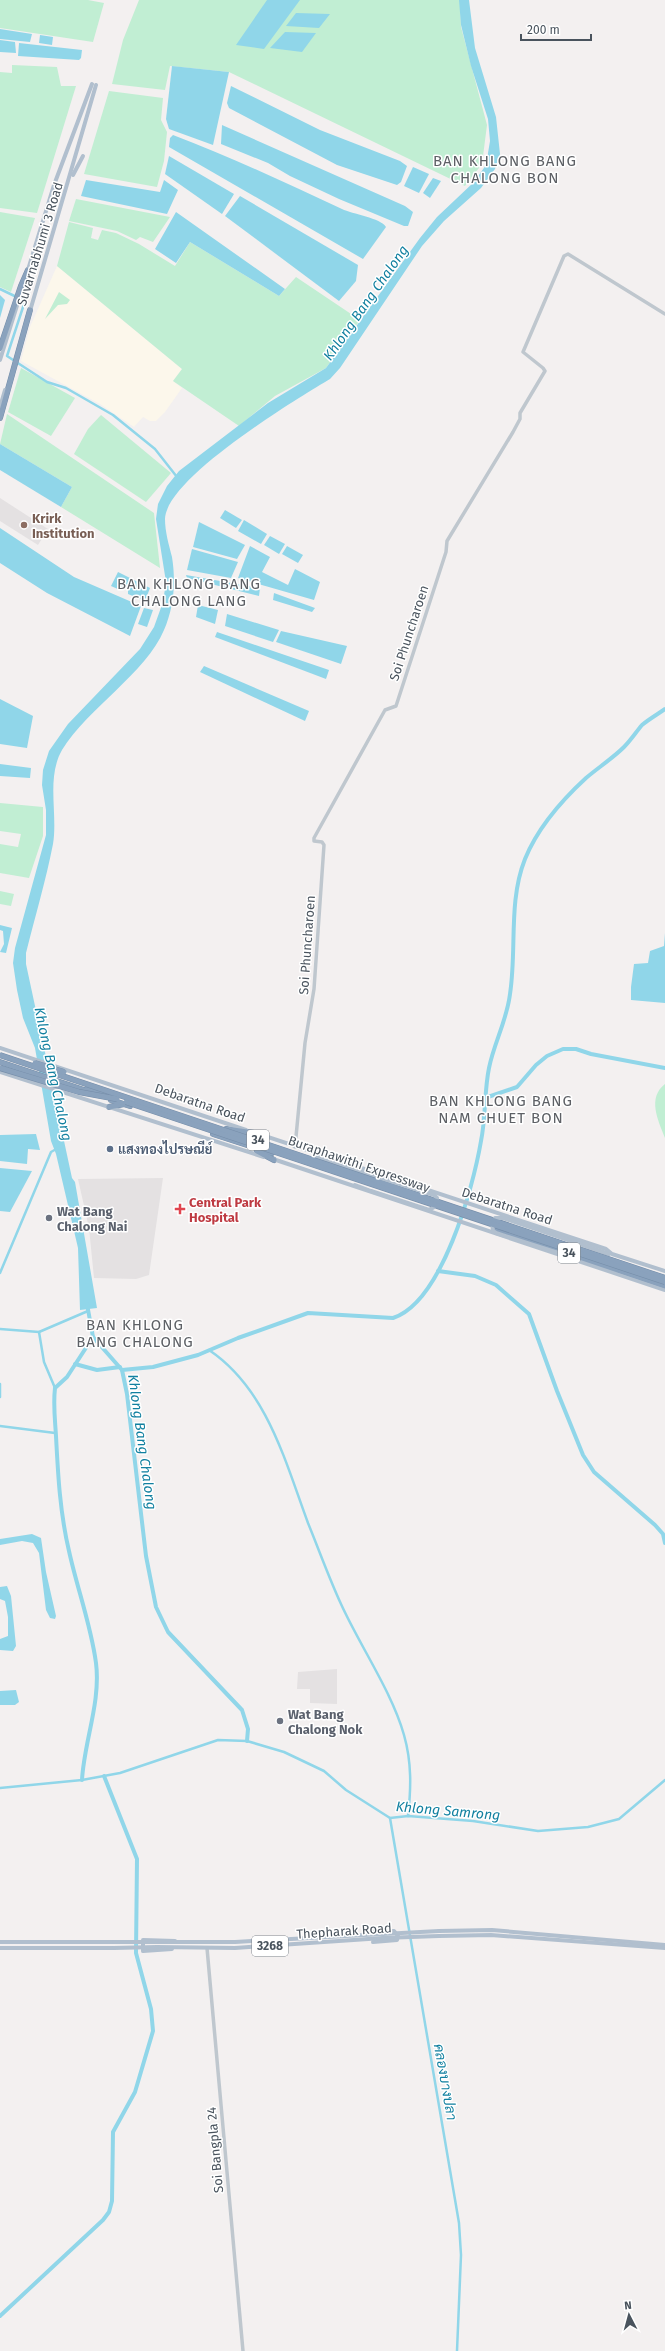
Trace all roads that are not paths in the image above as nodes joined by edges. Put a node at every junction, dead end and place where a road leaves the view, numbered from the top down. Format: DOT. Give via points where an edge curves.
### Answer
graph roads {
  1 [pos="83,156"];
  2 [pos="70,180"];
  3 [pos="28,270"];
  4 [pos="17,302"];
  5 [pos="30,310"];
  6 [pos="665,314"];
  7 [pos="0,348"];
  8 [pos="0,360"];
  9 [pos="14,366"];
  10 [pos="0,407"];
  11 [pos="0,418"];
  12 [pos="0,1048"];
  13 [pos="0,1053"];
  14 [pos="0,1061"];
  15 [pos="0,1068"];
  16 [pos="0,1072"];
  17 [pos="118,1097"];
  18 [pos="125,1104"];
  19 [pos="109,1107"];
  20 [pos="225,1129"];
  21 [pos="254,1133"];
  22 [pos="242,1144"];
  23 [pos="288,1145"];
  24 [pos="295,1146"];
  25 [pos="274,1160"];
  26 [pos="290,1165"];
  27 [pos="456,1204"];
  28 [pos="478,1211"];
  29 [pos="612,1254"];
  30 [pos="665,1271"];
  31 [pos="665,1277"];
  32 [pos="665,1282"];
  33 [pos="653,1286"];
  34 [pos="665,1286"];
  35 [pos="665,1290"];
  36 [pos="441,1932"];
  37 [pos="447,1935"];
  38 [pos="361,1938"];
  39 [pos="0,1942"];
  40 [pos="178,1942"];
  41 [pos="665,1945"];
  42 [pos="0,1948"];
  43 [pos="176,1948"];
  44 [pos="207,1948"];
  45 [pos="665,1948"];
  46 [pos="243,2351"];
  1 -- 2 [label="main road"];
  2 -- 3 [label="main road, Suvarnabhumi 3 Road" via="94,85 54,185"];
  2 -- 5 [label="main road, Suvarnabhumi 3 Road"];
  3 -- 4 [label="highway"];
  4 -- 7 [label="highway"];
  4 -- 8 [label="main road, Suvarnabhumi 3 Road"];
  5 -- 9 [label="highway"];
  6 -- 24 [label="street, Soi Phuncharoen" via="568,254 564,256 523,352 545,371 520,413 520,419 509,439 447,541 446,552 396,706 385,710 314,838 314,841 322,842 324,845 319,929"];
  9 -- 10 [label="main road"];
  9 -- 11 [label="highway"];
  12 -- 21 [label="main road, Debaratna Road / 34"];
  13 -- 17 [label="highway, bridge" via="66,1073"];
  13 -- 20 [label="highway, Debaratna Road / 34, bridge"];
  14 -- 17 [label="highway, Buraphawithi Expressway, bridge"];
  14 -- 18 [label="highway, Debaratna Road / 34"];
  15 -- 17 [label="highway, bridge" via="79,1092"];
  16 -- 19 [label="main road, 34"];
  17 -- 31 [label="highway, Buraphawithi Expressway, bridge"];
  17 -- 32 [label="highway, Buraphawithi Expressway, bridge"];
  18 -- 19 [label="highway"];
  18 -- 22 [label="highway, Debaratna Road / 34"];
  19 -- 25 [label="main road, 34"];
  20 -- 21 [label="highway"];
  20 -- 27 [label="highway, Debaratna Road / 34"];
  21 -- 23 [label="main road, Debaratna Road / 34"];
  22 -- 25 [label="highway"];
  22 -- 34 [label="highway, Debaratna Road / 34, bridge"];
  23 -- 24 [label="main road, Debaratna Road / 34"];
  23 -- 26 [label="main road, bridge" via="434,1195 437,1198 436,1206 429,1210"];
  24 -- 27 [label="main road, Debaratna Road / 34" via="427,1190"];
  25 -- 26 [label="main road, 34"];
  26 -- 33 [label="main road, 34"];
  27 -- 28 [label="highway, Debaratna Road / 34, bridge"];
  28 -- 29 [label="main road, Debaratna Road / 34" via="606,1249"];
  28 -- 31 [label="highway, Debaratna Road / 34"];
  29 -- 30 [label="main road, Debaratna Road / 34"];
  29 -- 33 [label="main road, bridge" via="503,1218 495,1218 492,1223 493,1231 496,1233"];
  33 -- 35 [label="main road, 34"];
  36 -- 37 [label="main road, Thepharak Road / 3268"];
  36 -- 37 [label="main road" via="425,1930 425,1937"];
  36 -- 38 [label="main road, Thepharak Road / 3268, bridge"];
  36 -- 41 [label="main road, Thepharak Road / 3268" via="498,1931"];
  37 -- 45 [label="main road, Thepharak Road / 3268" via="491,1935"];
  38 -- 38 [label="main road" via="367,1933 391,1931 398,1936 397,1940 367,1942"];
  38 -- 40 [label="main road, Thepharak Road / 3268"];
  38 -- 44 [label="main road, Thepharak Road / 3268"];
  39 -- 40 [label="main road, Thepharak Road / 3268, bridge"];
  40 -- 43 [label="main road" via="168,1939 143,1940 144,1951"];
  42 -- 43 [label="main road, Thepharak Road / 3268, bridge"];
  43 -- 44 [label="main road, Thepharak Road / 3268"];
  44 -- 46 [label="street, Soi Bangpla 24"];
}
